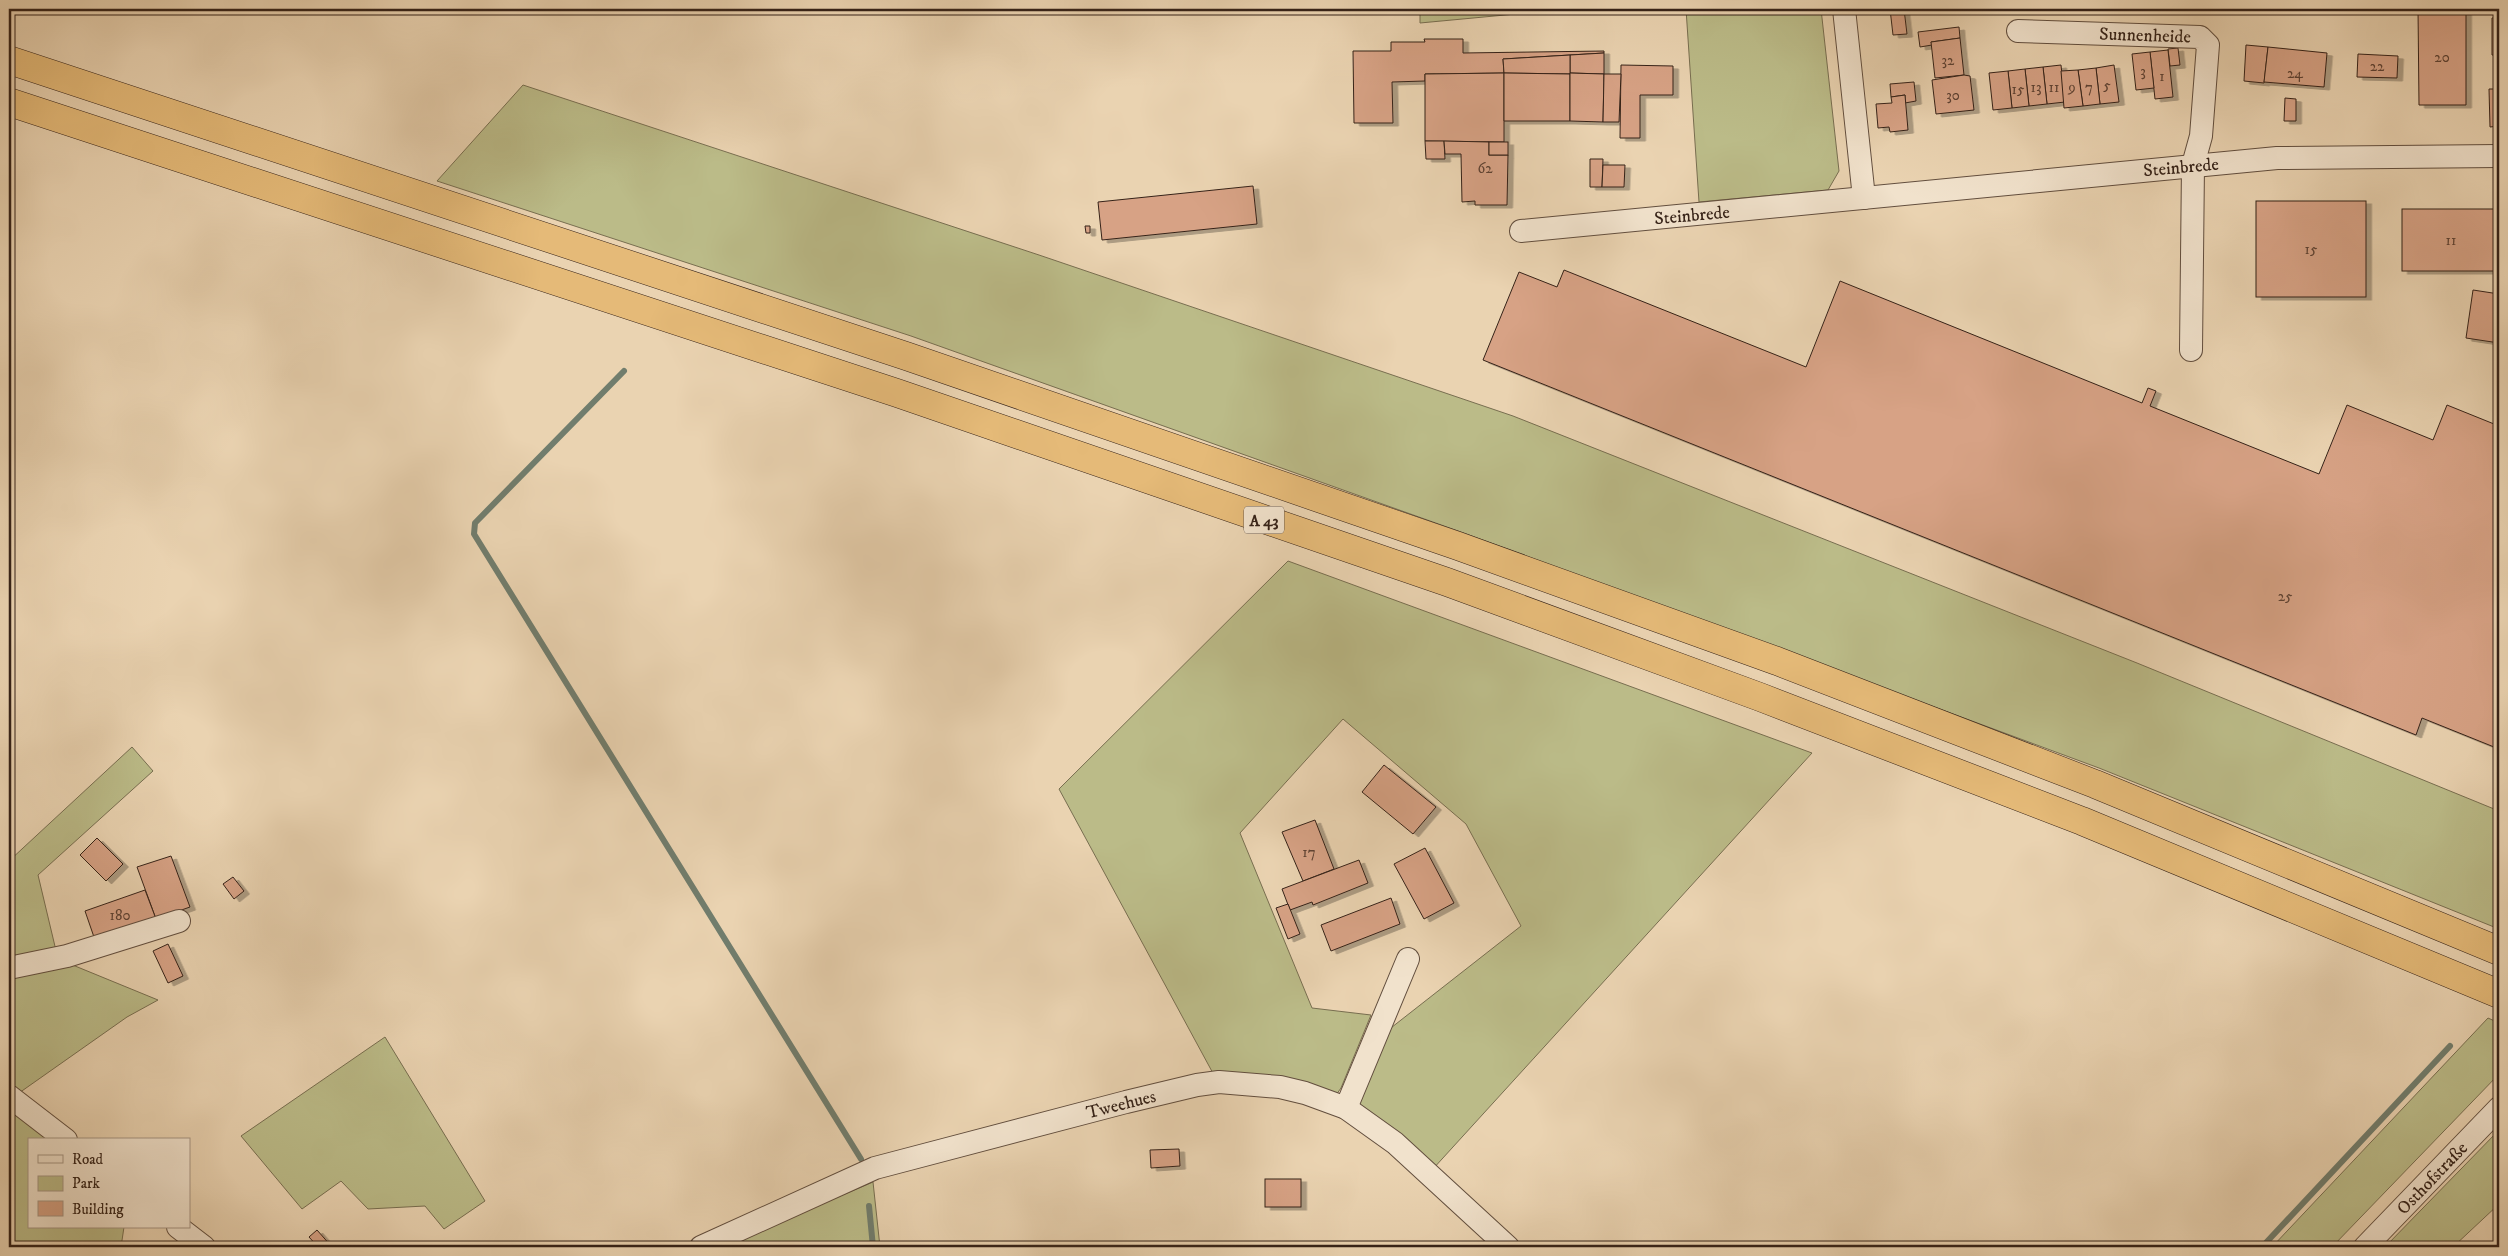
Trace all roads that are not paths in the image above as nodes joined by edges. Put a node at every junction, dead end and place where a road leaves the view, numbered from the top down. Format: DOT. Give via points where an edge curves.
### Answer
graph roads {
  1 [pos="1844,9"];
  2 [pos="2018,30"];
  3 [pos="9,60"];
  4 [pos="9,102"];
  5 [pos="2499,156"];
  6 [pos="2193,165"];
  7 [pos="1864,198"];
  8 [pos="1521,231"];
  9 [pos="2192,350"];
  10 [pos="179,921"];
  11 [pos="2499,951"];
  12 [pos="1408,959"];
  13 [pos="9,968"];
  14 [pos="2499,994"];
  15 [pos="9,1096"];
  16 [pos="1346,1108"];
  17 [pos="2499,1108"];
  18 [pos="63,1138"];
  19 [pos="179,1228"];
  20 [pos="204,1247"];
  21 [pos="701,1247"];
  22 [pos="1508,1247"];
  23 [pos="2365,1247"];
  1 -- 7 [label="street"];
  2 -- 6 [label="street, Sunnenheide" via="2200,37 2208,45 2201,136"];
  3 -- 11 [label="highway, A 43" via="906,356 1458,546 1776,661 2077,776"];
  4 -- 14 [label="highway, A 43" via="897,393 1447,582 1760,697 2082,821"];
  5 -- 6 [label="street, Steinbrede" via="2277,158"];
  6 -- 7 [label="street, Steinbrede"];
  6 -- 9 [label="street, Sunnenheide"];
  7 -- 8 [label="street, Steinbrede"];
  10 -- 13 [label="street" via="67,956"];
  12 -- 16 [label="street"];
  15 -- 18 [label="street"];
  16 -- 21 [label="street, Tweehues" via="1280,1087 1246,1083 1197,1085 876,1168"];
  16 -- 22 [label="street, Tweehues" via="1395,1143"];
  17 -- 23 [label="street, Osthofstraße"];
  19 -- 20 [label="street"];
}
